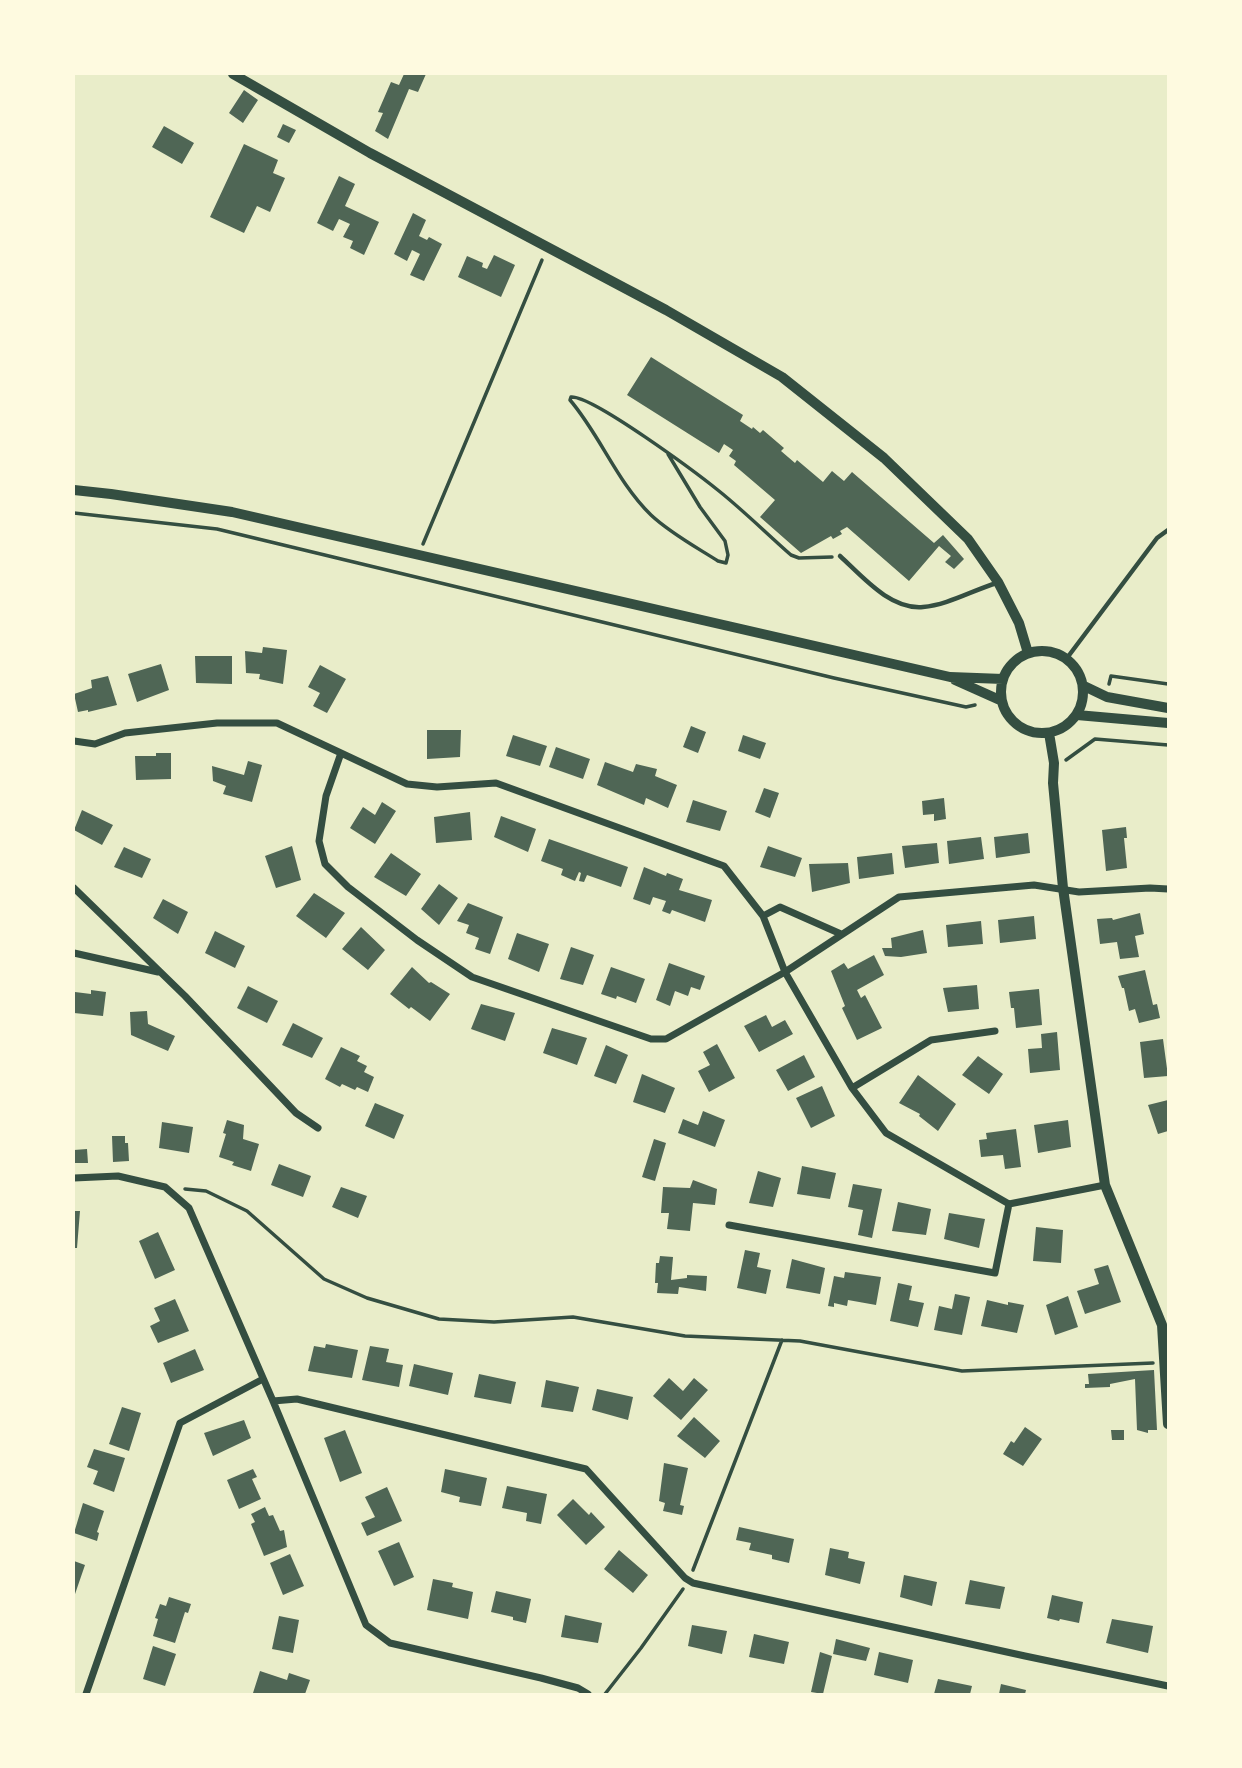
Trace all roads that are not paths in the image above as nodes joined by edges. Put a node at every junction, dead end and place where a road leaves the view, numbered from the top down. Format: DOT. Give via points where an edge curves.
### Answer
graph roads {
  1 [pos="233,74"];
  2 [pos="74,491"];
  3 [pos="1168,530"];
  4 [pos="840,556"];
  5 [pos="998,582"];
  6 [pos="1028,653"];
  7 [pos="1067,658"];
  8 [pos="950,677"];
  9 [pos="1003,679"];
  10 [pos="1084,686"];
  11 [pos="1002,701"];
  12 [pos="1168,708"];
  13 [pos="1077,715"];
  14 [pos="1168,723"];
  15 [pos="1049,733"];
  16 [pos="74,741"];
  17 [pos="341,753"];
  18 [pos="74,888"];
  19 [pos="1063,888"];
  20 [pos="1168,889"];
  21 [pos="763,916"];
  22 [pos="842,934"];
  23 [pos="74,953"];
  24 [pos="159,972"];
  25 [pos="785,972"];
  26 [pos="995,1031"];
  27 [pos="852,1088"];
  28 [pos="318,1128"];
  29 [pos="74,1178"];
  30 [pos="1105,1185"];
  31 [pos="1009,1204"];
  32 [pos="729,1225"];
  33 [pos="1165,1324"];
  34 [pos="263,1379"];
  35 [pos="273,1401"];
  36 [pos="1168,1424"];
  37 [pos="1168,1686"];
  38 [pos="86,1695"];
  39 [pos="587,1695"];
  1 -- 5 [label="street" via="782,377 884,458 968,539"];
  2 -- 8 [label="street" via="232,512"];
  3 -- 7 [label="lane" via="1157,538"];
  4 -- 5 [label="lane" via="884,595 920,608"];
  5 -- 6 [label="street"];
  6 -- 7 [label="street" via="1048,650"];
  6 -- 9 [label="street" via="1013,663"];
  7 -- 10 [label="street"];
  8 -- 9 [label="street"];
  8 -- 11 [label="street"];
  9 -- 11 [label="street"];
  10 -- 12 [label="street" via="1107,697"];
  10 -- 13 [label="street"];
  11 -- 15 [label="street" via="1019,726 1033,733"];
  13 -- 14 [label="street"];
  13 -- 15 [label="street" via="1065,727"];
  15 -- 19 [label="street"];
  16 -- 17 [label="street" via="95,744 125,733 217,723 277,723"];
  17 -- 21 [label="street" via="407,784 437,788 496,783 724,866"];
  17 -- 25 [label="street" via="320,827 325,863 383,915 472,978 651,1039 666,1039"];
  18 -- 24 [label="street"];
  19 -- 20 [label="street" via="1079,892"];
  19 -- 22 [label="street" via="1034,884 900,897"];
  19 -- 30 [label="street"];
  21 -- 22 [label="street" via="780,907"];
  21 -- 25 [label="street"];
  22 -- 25 [label="street"];
  23 -- 24 [label="street"];
  24 -- 28 [label="street" via="296,1113"];
  25 -- 27 [label="street"];
  26 -- 27 [label="street" via="932,1041"];
  27 -- 31 [label="street" via="886,1133"];
  29 -- 34 [label="street" via="118,1176 165,1187 189,1208"];
  30 -- 31 [label="street"];
  30 -- 33 [label="street"];
  31 -- 32 [label="street" via="995,1273"];
  33 -- 36 [label="street"];
  34 -- 35 [label="street"];
  34 -- 38 [label="street" via="180,1423"];
  35 -- 37 [label="street" via="297,1399 586,1469 691,1581"];
  35 -- 39 [label="street" via="366,1625 390,1643 541,1678"];
}
